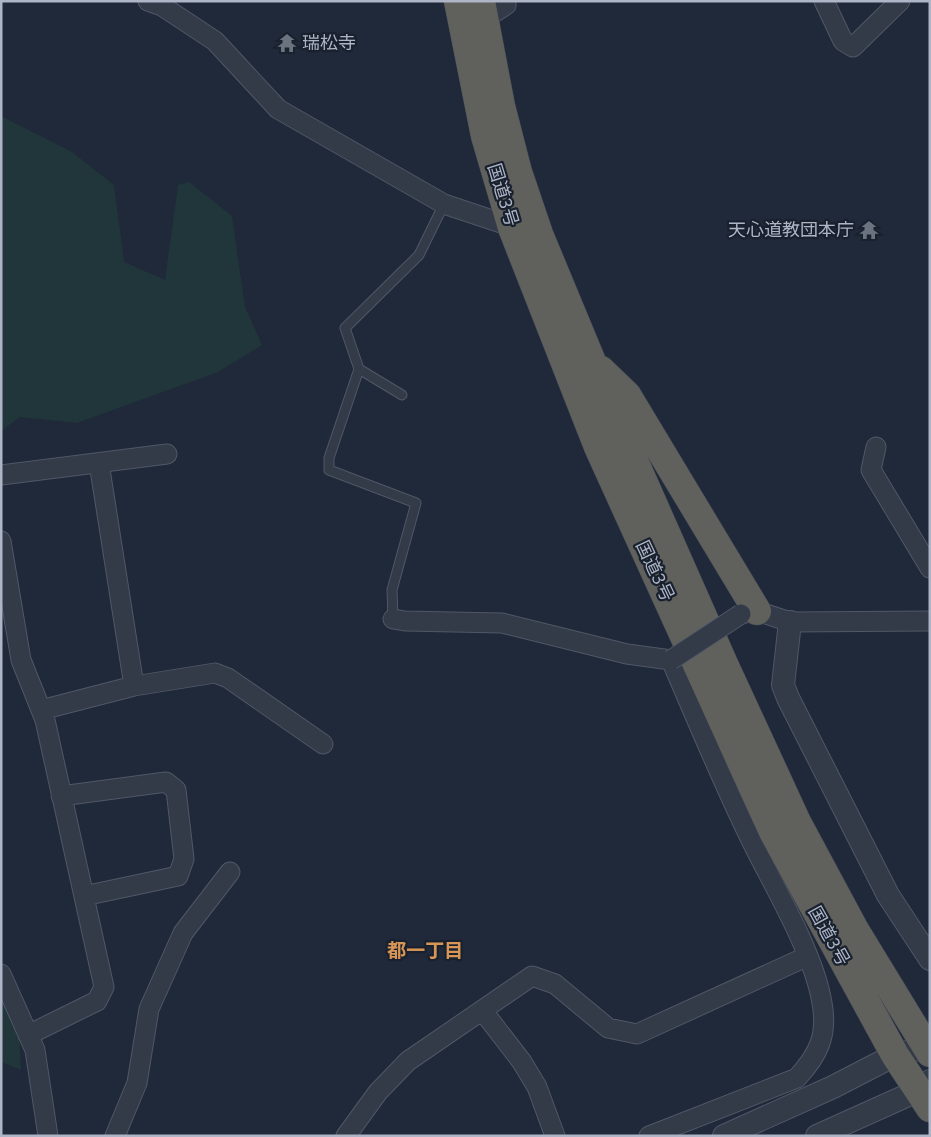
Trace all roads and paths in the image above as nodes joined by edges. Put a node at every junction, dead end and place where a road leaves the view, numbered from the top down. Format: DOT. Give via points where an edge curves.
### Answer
graph roads {
  1 [pos="458,1"];
  2 [pos="505,1"];
  3 [pos="824,1"];
  4 [pos="900,1"];
  5 [pos="154,2"];
  6 [pos="483,10"];
  7 [pos="444,204"];
  8 [pos="512,228"];
  9 [pos="538,234"];
  10 [pos="594,364"];
  11 [pos="359,368"];
  12 [pos="402,395"];
  13 [pos="876,447"];
  14 [pos="167,454"];
  15 [pos="99,463"];
  16 [pos="1,475"];
  17 [pos="1,541"];
  18 [pos="930,568"];
  19 [pos="749,613"];
  20 [pos="393,619"];
  21 [pos="930,621"];
  22 [pos="790,622"];
  23 [pos="671,660"];
  24 [pos="134,686"];
  25 [pos="41,710"];
  26 [pos="323,744"];
  27 [pos="61,796"];
  28 [pos="230,872"];
  29 [pos="84,896"];
  30 [pos="808,956"];
  31 [pos="930,959"];
  32 [pos="1,974"];
  33 [pos="482,1010"];
  34 [pos="28,1035"];
  35 [pos="928,1050"];
  36 [pos="895,1055"];
  37 [pos="926,1093"];
  38 [pos="48,1136"];
  39 [pos="115,1136"];
  40 [pos="346,1136"];
  41 [pos="555,1136"];
  42 [pos="649,1136"];
  43 [pos="724,1136"];
  44 [pos="817,1136"];
  1 -- 8 [label="highway, 国道3号" via="485,136"];
  2 -- 6 [label="street" via="506,5"];
  3 -- 4 [label="street" via="843,41 853,47"];
  5 -- 7 [label="street" via="215,41 278,109"];
  6 -- 9 [label="highway, 国道3号" via="501,106"];
  7 -- 8 [label="street"];
  7 -- 11 [label="lane" via="419,255 345,328"];
  8 -- 9 [label="street"];
  8 -- 36 [label="highway, 国道3号" via="598,447 773,832"];
  9 -- 10 [label="highway, 国道3号"];
  10 -- 19 [label="highway" via="627,395"];
  10 -- 35 [label="highway, 国道3号" via="724,664 797,822 855,930"];
  11 -- 12 [label="lane"];
  11 -- 20 [label="lane" via="329,458 330,470 416,503 392,590"];
  13 -- 18 [label="street" via="871,470"];
  14 -- 15 [label="street"];
  15 -- 16 [label="street"];
  15 -- 24 [label="street"];
  17 -- 25 [label="street" via="21,660"];
  19 -- 22 [label="street"];
  19 -- 23 [label="street, bridge"];
  20 -- 23 [label="street" via="502,623 627,654"];
  21 -- 22 [label="street"];
  22 -- 31 [label="street" via="783,685 788,698 888,895"];
  23 -- 30 [label="street" via="740,819"];
  24 -- 25 [label="street"];
  24 -- 26 [label="street" via="215,673 228,678"];
  25 -- 27 [label="street"];
  27 -- 29 [label="street"];
  27 -- 29 [label="street" via="166,782 176,790 184,860 178,876"];
  28 -- 39 [label="street" via="183,933 149,1009 137,1083"];
  29 -- 34 [label="street" via="104,987 97,1001"];
  30 -- 33 [label="street" via="637,1034 608,1028 555,984 532,976"];
  30 -- 42 [label="street" via="822,1003 823,1036 814,1059 797,1078"];
  32 -- 34 [label="street"];
  33 -- 40 [label="street" via="408,1061 378,1092"];
  33 -- 41 [label="street" via="537,1087"];
  34 -- 38 [label="street" via="35,1050"];
  35 -- 36 [label="street"];
  36 -- 37 [label="highway, 国道3号"];
  36 -- 43 [label="street" via="834,1087"];
  37 -- 44 [label="street"];
}
